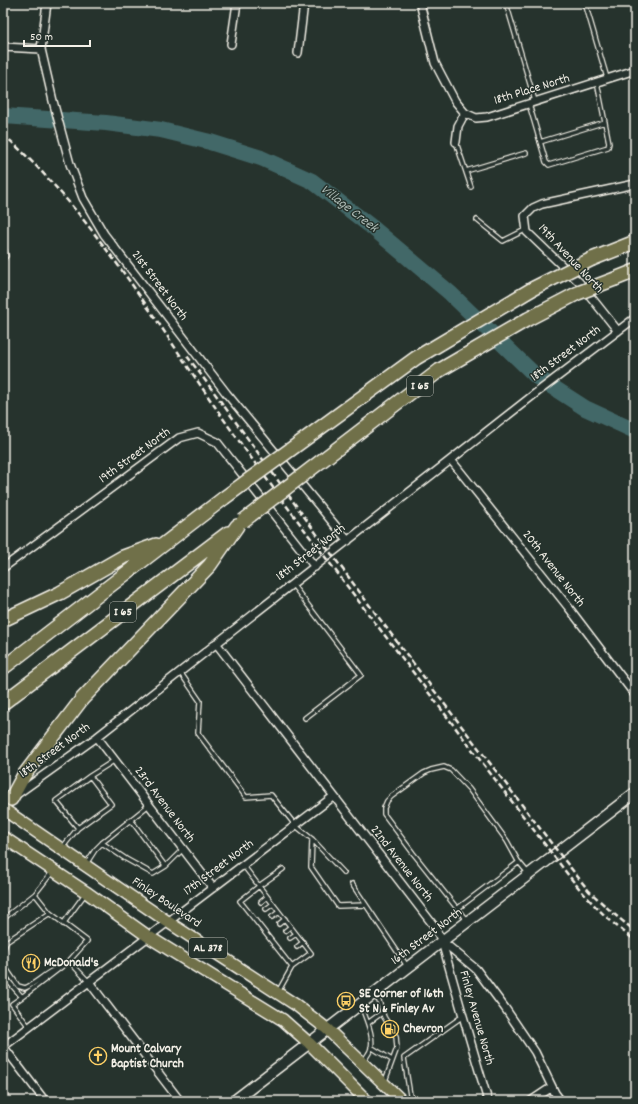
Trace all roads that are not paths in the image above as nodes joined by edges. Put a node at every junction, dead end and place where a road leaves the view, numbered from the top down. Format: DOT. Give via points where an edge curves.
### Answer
graph roads {
  1 [pos="46,3"];
  2 [pos="237,3"];
  3 [pos="304,3"];
  4 [pos="420,3"];
  5 [pos="506,3"];
  6 [pos="585,3"];
  7 [pos="231,44"];
  8 [pos="3,46"];
  9 [pos="42,49"];
  10 [pos="298,53"];
  11 [pos="635,70"];
  12 [pos="607,79"];
  13 [pos="597,82"];
  14 [pos="532,102"];
  15 [pos="465,113"];
  16 [pos="605,122"];
  17 [pos="456,142"];
  18 [pos="540,142"];
  19 [pos="526,152"];
  20 [pos="466,171"];
  21 [pos="635,184"];
  22 [pos="471,188"];
  23 [pos="477,220"];
  24 [pos="527,229"];
  25 [pos="635,242"];
  26 [pos="3,250"];
  27 [pos="3,260"];
  28 [pos="635,271"];
  29 [pos="635,318"];
  30 [pos="618,331"];
  31 [pos="450,460"];
  32 [pos="240,523"];
  33 [pos="168,540"];
  34 [pos="348,541"];
  35 [pos="314,567"];
  36 [pos="3,568"];
  37 [pos="292,584"];
  38 [pos="3,620"];
  39 [pos="216,644"];
  40 [pos="3,668"];
  41 [pos="180,672"];
  42 [pos="635,695"];
  43 [pos="3,703"];
  44 [pos="306,718"];
  45 [pos="97,737"];
  46 [pos="115,760"];
  47 [pos="90,776"];
  48 [pos="635,793"];
  49 [pos="334,796"];
  50 [pos="149,805"];
  51 [pos="6,806"];
  52 [pos="131,820"];
  53 [pos="296,826"];
  54 [pos="78,828"];
  55 [pos="3,837"];
  56 [pos="312,839"];
  57 [pos="102,843"];
  58 [pos="62,849"];
  59 [pos="183,850"];
  60 [pos="519,862"];
  61 [pos="85,865"];
  62 [pos="243,865"];
  63 [pos="165,866"];
  64 [pos="284,868"];
  65 [pos="53,870"];
  66 [pos="344,873"];
  67 [pos="530,874"];
  68 [pos="352,884"];
  69 [pos="259,886"];
  70 [pos="212,888"];
  71 [pos="86,892"];
  72 [pos="35,894"];
  73 [pos="267,897"];
  74 [pos="261,902"];
  75 [pos="273,904"];
  76 [pos="366,905"];
  77 [pos="253,908"];
  78 [pos="266,909"];
  79 [pos="457,909"];
  80 [pos="248,911"];
  81 [pos="279,912"];
  82 [pos="50,913"];
  83 [pos="258,915"];
  84 [pos="272,917"];
  85 [pos="254,918"];
  86 [pos="3,919"];
  87 [pos="285,919"];
  88 [pos="168,922"];
  89 [pos="468,922"];
  90 [pos="265,923"];
  91 [pos="63,924"];
  92 [pos="278,924"];
  93 [pos="260,926"];
  94 [pos="290,927"];
  95 [pos="270,930"];
  96 [pos="284,931"];
  97 [pos="266,933"];
  98 [pos="296,934"];
  99 [pos="149,937"];
  100 [pos="276,938"];
  101 [pos="290,938"];
  102 [pos="272,941"];
  103 [pos="442,941"];
  104 [pos="303,942"];
  105 [pos="4,943"];
  106 [pos="282,945"];
  107 [pos="297,947"];
  108 [pos="278,948"];
  109 [pos="3,951"];
  110 [pos="288,953"];
  111 [pos="284,956"];
  112 [pos="69,961"];
  113 [pos="3,964"];
  114 [pos="62,966"];
  115 [pos="292,967"];
  116 [pos="408,968"];
  117 [pos="3,975"];
  118 [pos="89,982"];
  119 [pos="277,993"];
  120 [pos="373,994"];
  121 [pos="22,997"];
  122 [pos="360,1004"];
  123 [pos="383,1012"];
  124 [pos="463,1016"];
  125 [pos="368,1023"];
  126 [pos="29,1027"];
  127 [pos="327,1030"];
  128 [pos="309,1043"];
  129 [pos="3,1047"];
  130 [pos="371,1047"];
  131 [pos="392,1060"];
  132 [pos="362,1063"];
  133 [pos="384,1084"];
  134 [pos="552,1087"];
  135 [pos="45,1101"];
  136 [pos="180,1101"];
  137 [pos="234,1101"];
  138 [pos="367,1101"];
  139 [pos="402,1101"];
  140 [pos="410,1101"];
  141 [pos="488,1101"];
  142 [pos="531,1101"];
  143 [pos="561,1101"];
  1 -- 9 [label="street, 21st Street North"];
  2 -- 7 [label="street"];
  3 -- 10 [label="street"];
  4 -- 15 [label="street" via="435,63"];
  5 -- 14 [label="lane"];
  6 -- 12 [label="lane"];
  8 -- 9 [label="street"];
  9 -- 34 [label="street, 21st Street North" via="70,164 83,198 104,234 227,394"];
  11 -- 12 [label="street, 18th Place North"];
  12 -- 13 [label="street, 18th Place North"];
  13 -- 14 [label="street, 18th Place North"];
  13 -- 16 [label="lane"];
  14 -- 15 [label="street, 18th Place North" via="481,118"];
  14 -- 18 [label="lane"];
  15 -- 17 [label="street" via="458,126"];
  16 -- 18 [label="lane"];
  16 -- 18 [label="lane" via="608,147 549,165"];
  17 -- 20 [label="lane"];
  19 -- 20 [label="lane"];
  20 -- 22 [label="lane"];
  21 -- 24 [label="street, 19th Avenue North" via="542,204 525,216"];
  23 -- 24 [label="lane" via="503,241"];
  24 -- 30 [label="street, 19th Avenue North" via="527,232 579,282"];
  25 -- 33 [label="highway, I 65, bridge" via="592,259 534,288 416,358"];
  26 -- 27 [label="lane" via="6,256"];
  28 -- 32 [label="highway, I 65, bridge" via="578,293 440,370"];
  29 -- 30 [label="street, 18th Street North"];
  30 -- 31 [label="street, 18th Street North"];
  31 -- 34 [label="street, 18th Street North"];
  31 -- 42 [label="street, 20th Avenue North"];
  32 -- 43 [label="highway, I 65"];
  32 -- 51 [label="highway" via="210,565 82,699 24,775"];
  33 -- 38 [label="highway" via="123,557 60,593"];
  33 -- 40 [label="highway, I 65"];
  34 -- 35 [label="street, 18th Street North"];
  35 -- 36 [label="street, 19th Street North" via="217,442 198,433 179,438"];
  35 -- 37 [label="street, 18th Street North"];
  37 -- 39 [label="street, 18th Street North"];
  37 -- 44 [label="lane" via="361,675"];
  39 -- 41 [label="street, 18th Street North"];
  39 -- 49 [label="street, 22nd Avenue North"];
  41 -- 45 [label="street, 18th Street North"];
  41 -- 53 [label="lane" via="200,702 198,733 246,797 270,795"];
  45 -- 46 [label="street, 23rd Avenue North"];
  45 -- 51 [label="street, 18th Street North"];
  46 -- 47 [label="lane"];
  46 -- 50 [label="street, 23rd Avenue North"];
  47 -- 54 [label="lane" via="110,804"];
  47 -- 54 [label="lane" via="56,801"];
  48 -- 67 [label="street, 16th Street North"];
  49 -- 53 [label="street, 17th Street North"];
  49 -- 103 [label="street, 22nd Avenue North" via="434,926"];
  50 -- 52 [label="lane"];
  50 -- 59 [label="street, 23rd Avenue North"];
  51 -- 58 [label="main road, Finley Boulevard / AL 378"];
  52 -- 57 [label="lane"];
  52 -- 63 [label="lane"];
  53 -- 56 [label="lane"];
  53 -- 62 [label="street, 17th Street North"];
  54 -- 58 [label="lane"];
  55 -- 65 [label="main road, AL 378"];
  56 -- 66 [label="lane"];
  56 -- 76 [label="lane" via="311,867 338,906"];
  57 -- 61 [label="lane"];
  57 -- 63 [label="lane" via="153,874"];
  58 -- 61 [label="main road, Finley Boulevard / AL 378"];
  59 -- 63 [label="lane"];
  59 -- 70 [label="street, 23rd Avenue North"];
  60 -- 67 [label="lane"];
  60 -- 79 [label="lane"];
  60 -- 79 [label="lane" via="508,841 469,789 451,770 444,767 431,770 392,796 386,801 384,814"];
  61 -- 88 [label="main road, Finley Boulevard / AL 378"];
  62 -- 69 [label="lane"];
  62 -- 70 [label="street, 17th Street North"];
  64 -- 69 [label="lane"];
  65 -- 71 [label="main road, AL 378"];
  65 -- 72 [label="lane"];
  67 -- 89 [label="street, 16th Street North"];
  68 -- 76 [label="lane"];
  69 -- 73 [label="lane"];
  69 -- 80 [label="lane" via="240,901"];
  70 -- 88 [label="street, 17th Street North"];
  71 -- 91 [label="lane"];
  71 -- 99 [label="main road, AL 378"];
  72 -- 82 [label="lane"];
  72 -- 86 [label="lane"];
  73 -- 74 [label="lane"];
  73 -- 75 [label="lane"];
  75 -- 78 [label="lane"];
  75 -- 81 [label="lane"];
  76 -- 116 [label="lane"];
  77 -- 80 [label="lane"];
  79 -- 89 [label="lane"];
  80 -- 85 [label="lane"];
  81 -- 84 [label="lane"];
  81 -- 87 [label="lane"];
  82 -- 91 [label="lane"];
  82 -- 105 [label="lane"];
  83 -- 85 [label="lane"];
  85 -- 93 [label="lane"];
  87 -- 92 [label="lane"];
  87 -- 94 [label="lane"];
  88 -- 99 [label="street, 17th Street North"];
  88 -- 119 [label="main road, Finley Boulevard / AL 378"];
  89 -- 103 [label="street, 16th Street North"];
  90 -- 93 [label="lane"];
  91 -- 112 [label="lane" via="87,942"];
  93 -- 97 [label="lane"];
  94 -- 96 [label="lane"];
  94 -- 98 [label="lane"];
  95 -- 97 [label="lane"];
  97 -- 102 [label="lane"];
  98 -- 101 [label="lane"];
  98 -- 104 [label="lane"];
  99 -- 118 [label="street, 17th Street North"];
  99 -- 128 [label="main road, AL 378" via="283,1020"];
  100 -- 102 [label="lane"];
  102 -- 108 [label="lane"];
  103 -- 116 [label="street, 16th Street North"];
  103 -- 124 [label="street, Finley Avenue North"];
  103 -- 134 [label="street, 22nd Avenue North" via="476,969 535,1052"];
  104 -- 107 [label="lane"];
  104 -- 115 [label="lane" via="311,953"];
  105 -- 109 [label="lane"];
  106 -- 108 [label="lane"];
  108 -- 111 [label="lane"];
  110 -- 111 [label="lane"];
  111 -- 115 [label="lane"];
  112 -- 114 [label="lane"];
  112 -- 118 [label="lane"];
  113 -- 114 [label="lane" via="18,986 25,988"];
  114 -- 121 [label="lane"];
  115 -- 119 [label="lane"];
  116 -- 120 [label="street, 16th Street North"];
  117 -- 121 [label="lane"];
  118 -- 126 [label="street, 17th Street North"];
  118 -- 136 [label="street"];
  119 -- 127 [label="main road, Finley Boulevard / AL 378"];
  120 -- 122 [label="street, 16th Street North"];
  120 -- 123 [label="lane"];
  121 -- 126 [label="lane" via="12,1004"];
  122 -- 125 [label="lane"];
  122 -- 127 [label="street, 16th Street North"];
  123 -- 125 [label="lane"];
  123 -- 131 [label="lane" via="396,1036 397,1048"];
  124 -- 140 [label="lane" via="404,1058"];
  124 -- 141 [label="street, Finley Avenue North"];
  125 -- 130 [label="lane"];
  126 -- 129 [label="street, 17th Street North"];
  127 -- 128 [label="street, 16th Street North"];
  127 -- 132 [label="main road, Finley Boulevard / AL 378"];
  128 -- 137 [label="street, 16th Street North"];
  128 -- 138 [label="main road, AL 378"];
  129 -- 135 [label="street"];
  130 -- 131 [label="lane"];
  130 -- 132 [label="lane"];
  131 -- 133 [label="lane"];
  132 -- 133 [label="main road, Finley Boulevard / AL 378"];
  133 -- 139 [label="main road, Finley Boulevard / AL 378"];
  134 -- 142 [label="street"];
  134 -- 143 [label="street, 22nd Avenue North"];
}
